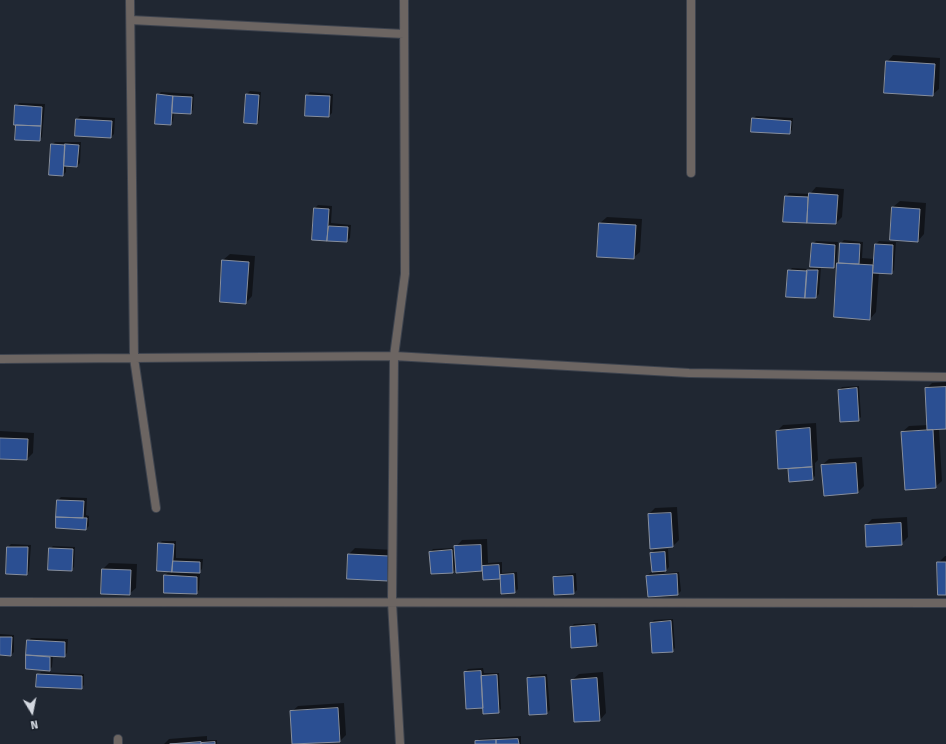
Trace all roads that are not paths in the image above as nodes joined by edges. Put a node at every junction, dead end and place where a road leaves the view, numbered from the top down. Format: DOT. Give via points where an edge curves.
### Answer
graph roads {
  1 [pos="130,0"];
  2 [pos="404,0"];
  3 [pos="691,0"];
  4 [pos="131,20"];
  5 [pos="404,34"];
  6 [pos="691,173"];
  7 [pos="394,356"];
  8 [pos="134,358"];
  9 [pos="0,359"];
  10 [pos="946,377"];
  11 [pos="156,508"];
  12 [pos="0,602"];
  13 [pos="392,602"];
  14 [pos="946,603"];
  15 [pos="400,744"];
  1 -- 4 [label="street"];
  2 -- 5 [label="street"];
  3 -- 6 [label="street"];
  4 -- 5 [label="street"];
  4 -- 8 [label="street"];
  5 -- 7 [label="street" via="405,274"];
  7 -- 8 [label="street"];
  7 -- 10 [label="street" via="689,374"];
  7 -- 13 [label="street"];
  8 -- 9 [label="street"];
  8 -- 11 [label="street"];
  12 -- 13 [label="street"];
  13 -- 14 [label="street"];
  13 -- 15 [label="street"];
}
